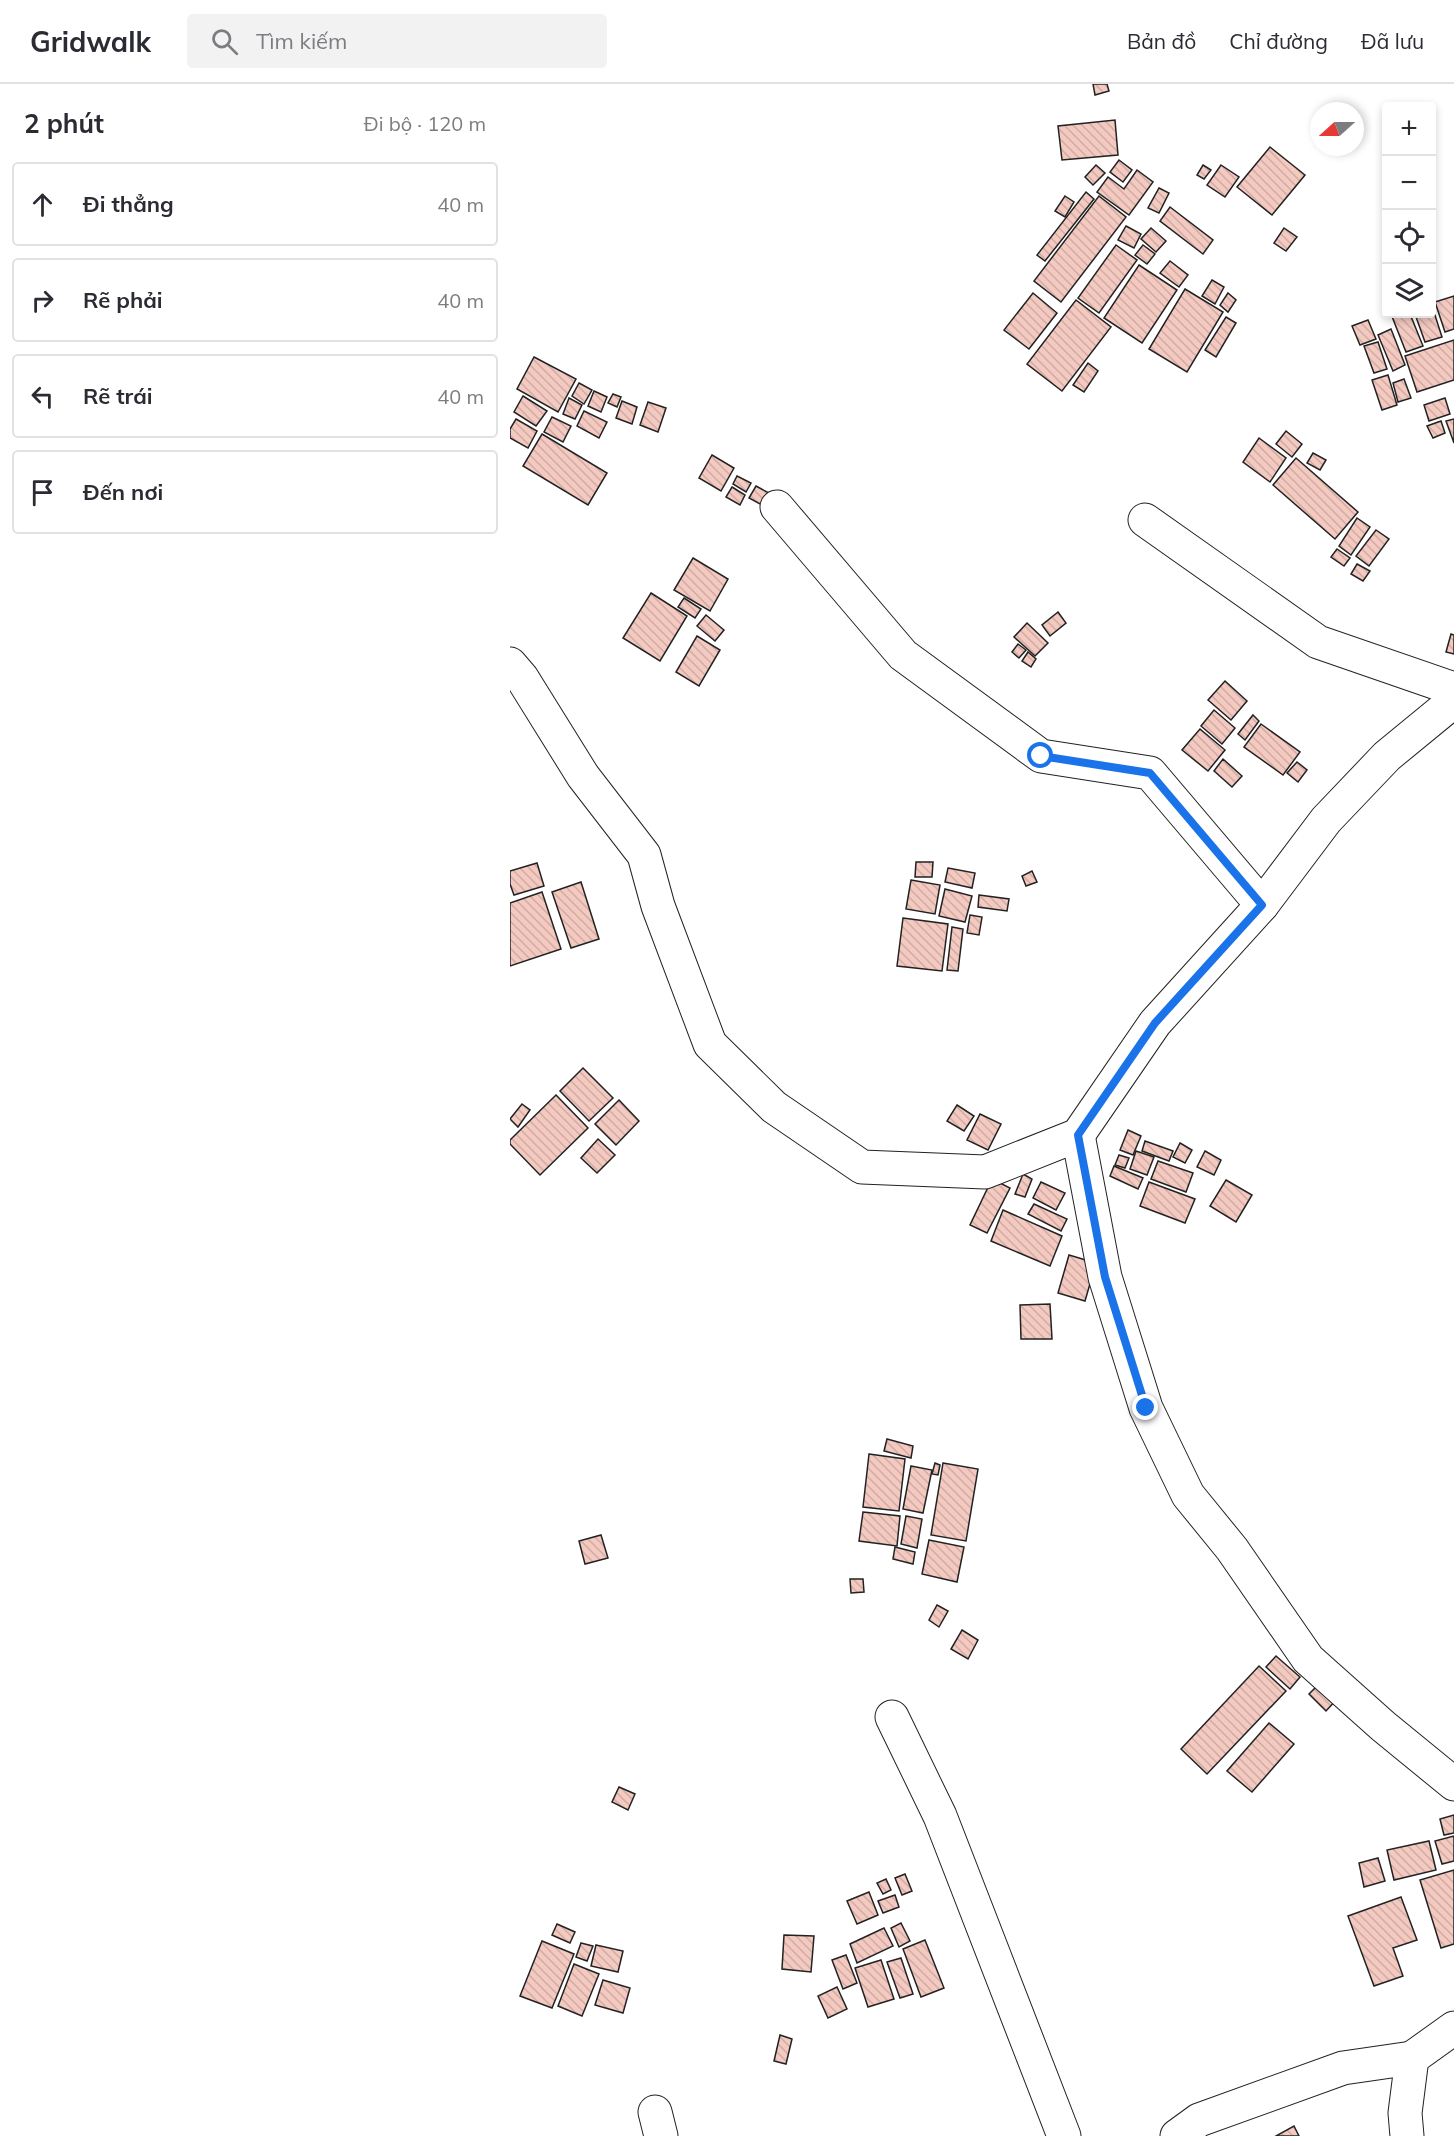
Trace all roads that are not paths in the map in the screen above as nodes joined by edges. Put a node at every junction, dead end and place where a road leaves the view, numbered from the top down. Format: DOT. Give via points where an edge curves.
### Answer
graph roads {
  1 [pos="777,507"];
  2 [pos="1145,520"];
  3 [pos="510,664"];
  4 [pos="1454,689"];
  5 [pos="1454,701"];
  6 [pos="1262,905"];
  7 [pos="1078,1135"];
  8 [pos="892,1717"];
  9 [pos="1454,1784"];
  10 [pos="1454,2028"];
  11 [pos="1412,2058"];
  12 [pos="1064,2136"];
  13 [pos="1177,2136"];
  14 [pos="1407,2136"];
  1 -- 6 [label="street" via="903,654 1041,756 1150,773"];
  2 -- 4 [label="street" via="1318,642"];
  3 -- 7 [label="street" via="583,776 644,855 658,906 710,1044 774,1107 862,1167 985,1172"];
  5 -- 6 [label="street" via="1387,756 1326,820"];
  6 -- 7 [label="street" via="1155,1023"];
  7 -- 9 [label="street" via="1105,1277 1146,1408 1188,1495 1232,1549 1308,1659"];
  8 -- 12 [label="street" via="940,1816"];
  10 -- 11 [label="street"];
  11 -- 13 [label="street" via="1343,2067 1199,2120"];
  11 -- 14 [label="street" via="1405,2113"];
}
